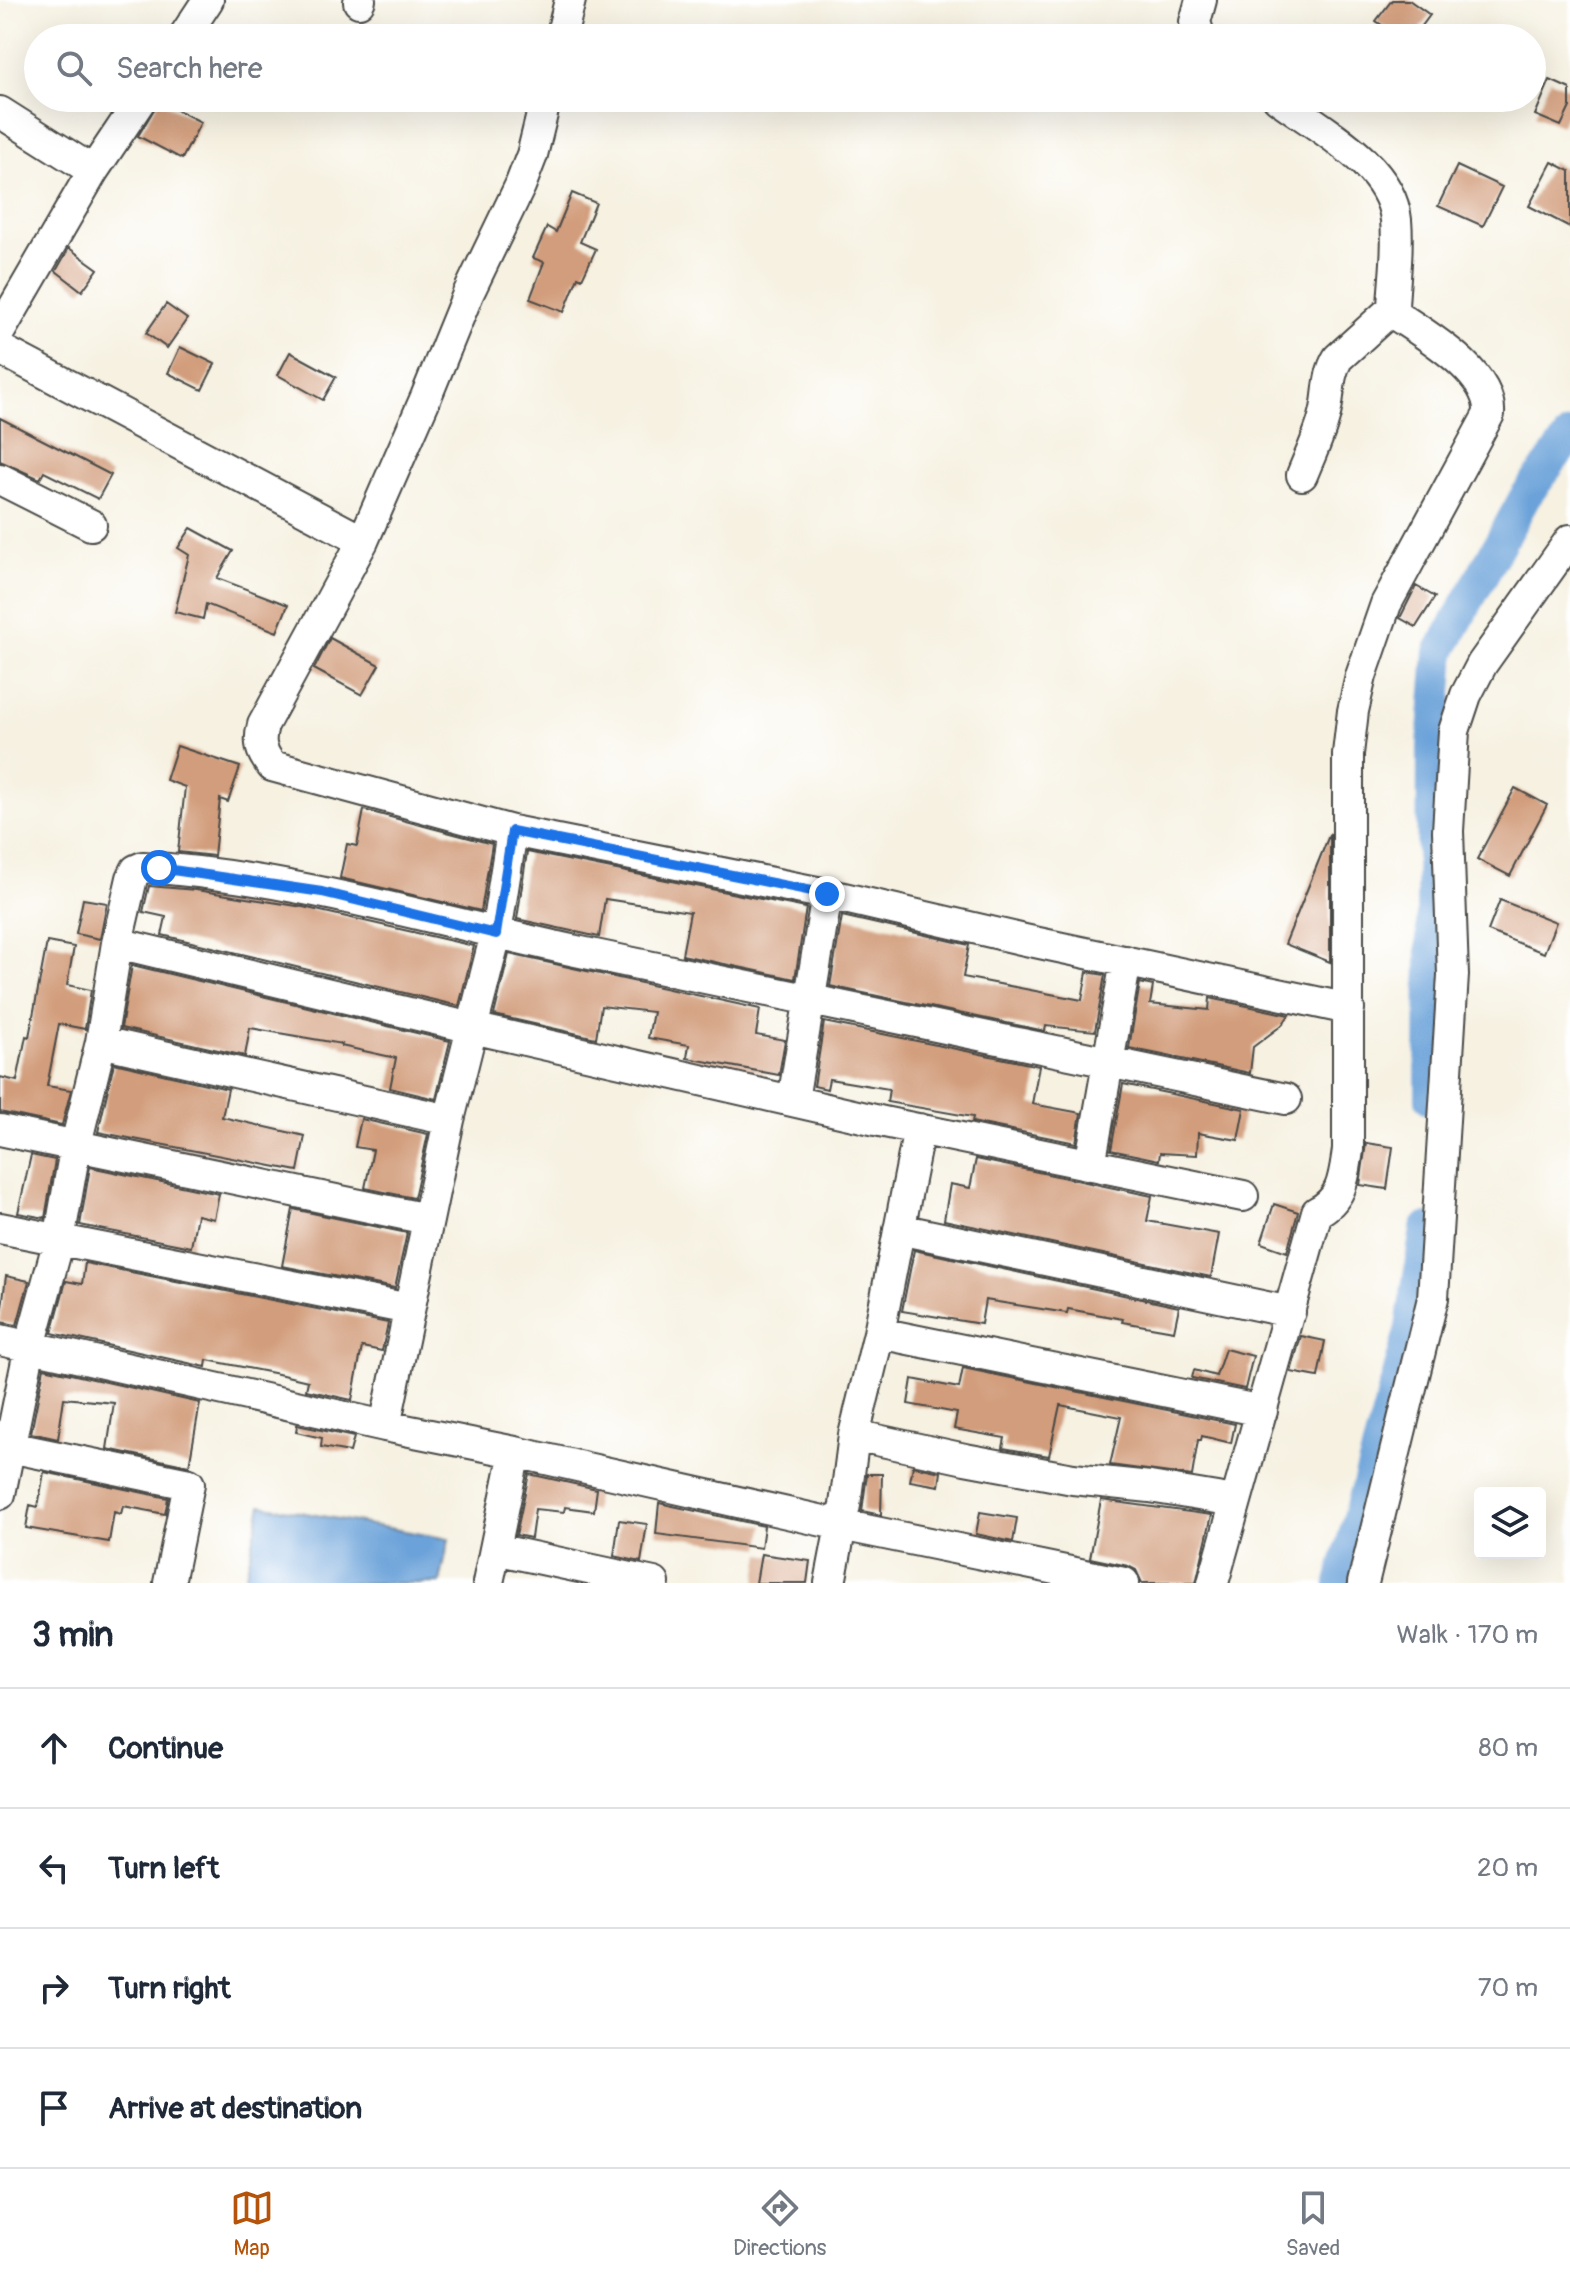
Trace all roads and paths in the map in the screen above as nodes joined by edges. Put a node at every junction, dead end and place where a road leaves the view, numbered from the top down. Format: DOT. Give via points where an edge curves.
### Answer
graph roads {
  1 [pos="208,0"];
  2 [pos="570,0"];
  3 [pos="1201,0"];
  4 [pos="192,24"];
  5 [pos="564,24"];
  6 [pos="1196,24"];
  7 [pos="0,112"];
  8 [pos="133,112"];
  9 [pos="543,112"];
  10 [pos="1297,112"];
  11 [pos="93,171"];
  12 [pos="11,287"];
  13 [pos="1393,308"];
  14 [pos="0,331"];
  15 [pos="0,349"];
  16 [pos="1302,475"];
  17 [pos="0,479"];
  18 [pos="91,525"];
  19 [pos="1570,540"];
  20 [pos="363,541"];
  21 [pos="512,831"];
  22 [pos="827,894"];
  23 [pos="496,934"];
  24 [pos="117,943"];
  25 [pos="1126,961"];
  26 [pos="807,1001"];
  27 [pos="1349,1009"];
  28 [pos="472,1028"];
  29 [pos="101,1042"];
  30 [pos="1109,1062"];
  31 [pos="1286,1099"];
  32 [pos="793,1100"];
  33 [pos="449,1120"];
  34 [pos="919,1129"];
  35 [pos="0,1130"];
  36 [pos="76,1144"];
  37 [pos="1090,1165"];
  38 [pos="1243,1196"];
  39 [pos="427,1219"];
  40 [pos="0,1228"];
  41 [pos="899,1229"];
  42 [pos="59,1240"];
  43 [pos="409,1309"];
  44 [pos="1290,1312"];
  45 [pos="879,1333"];
  46 [pos="0,1340"];
  47 [pos="30,1346"];
  48 [pos="1262,1411"];
  49 [pos="385,1426"];
  50 [pos="854,1435"];
  51 [pos="5,1446"];
  52 [pos="515,1452"];
  53 [pos="0,1494"];
  54 [pos="1235,1501"];
  55 [pos="841,1525"];
  56 [pos="495,1549"];
  57 [pos="169,1583"];
  58 [pos="488,1583"];
  59 [pos="654,1583"];
  60 [pos="830,1583"];
  61 [pos="1124,1583"];
  62 [pos="1213,1583"];
  63 [pos="1363,1583"];
  1 -- 4 [label="street"];
  2 -- 5 [label="street"];
  3 -- 6 [label="street"];
  7 -- 11 [label="street"];
  8 -- 11 [label="street"];
  9 -- 20 [label="street" via="520,186"];
  10 -- 13 [label="street" via="1364,162 1393,203"];
  11 -- 12 [label="street"];
  12 -- 14 [label="street"];
  13 -- 16 [label="street" via="1331,369 1321,429"];
  13 -- 27 [label="street" via="1447,350 1482,386 1489,414 1386,604 1361,676 1348,754"];
  15 -- 20 [label="street"];
  17 -- 18 [label="street"];
  19 -- 63 [label="street" via="1482,664 1454,731 1448,831 1453,975 1433,1298"];
  20 -- 21 [label="street" via="263,725 262,754 272,766"];
  21 -- 22 [label="street"];
  21 -- 23 [label="street"];
  22 -- 25 [label="street"];
  22 -- 26 [label="street"];
  23 -- 24 [label="street" via="322,892 143,867 132,878"];
  23 -- 26 [label="street"];
  23 -- 28 [label="street"];
  24 -- 28 [label="street"];
  24 -- 29 [label="street"];
  25 -- 27 [label="street"];
  25 -- 30 [label="street"];
  26 -- 30 [label="street"];
  26 -- 32 [label="street"];
  27 -- 44 [label="street" via="1343,1181 1330,1205 1317,1212"];
  28 -- 32 [label="street"];
  28 -- 33 [label="street"];
  29 -- 33 [label="street"];
  29 -- 36 [label="street"];
  30 -- 31 [label="street"];
  30 -- 37 [label="street"];
  32 -- 34 [label="street"];
  33 -- 39 [label="street"];
  34 -- 37 [label="street"];
  34 -- 41 [label="street"];
  35 -- 36 [label="street"];
  36 -- 39 [label="street"];
  36 -- 42 [label="street"];
  37 -- 38 [label="street"];
  39 -- 43 [label="street"];
  40 -- 42 [label="street"];
  41 -- 44 [label="street"];
  41 -- 45 [label="street"];
  42 -- 43 [label="street"];
  42 -- 47 [label="street"];
  43 -- 49 [label="street"];
  44 -- 48 [label="street"];
  45 -- 48 [label="street"];
  45 -- 50 [label="street"];
  46 -- 47 [label="street"];
  47 -- 49 [label="street"];
  47 -- 51 [label="street"];
  48 -- 54 [label="street"];
  49 -- 52 [label="street"];
  50 -- 54 [label="street" via="1058,1476"];
  50 -- 55 [label="street"];
  51 -- 53 [label="street"];
  51 -- 57 [label="street" via="189,1484"];
  52 -- 55 [label="street"];
  52 -- 56 [label="street"];
  54 -- 62 [label="street"];
  55 -- 60 [label="street"];
  55 -- 61 [label="street"];
  56 -- 58 [label="street"];
  56 -- 59 [label="street"];
}
